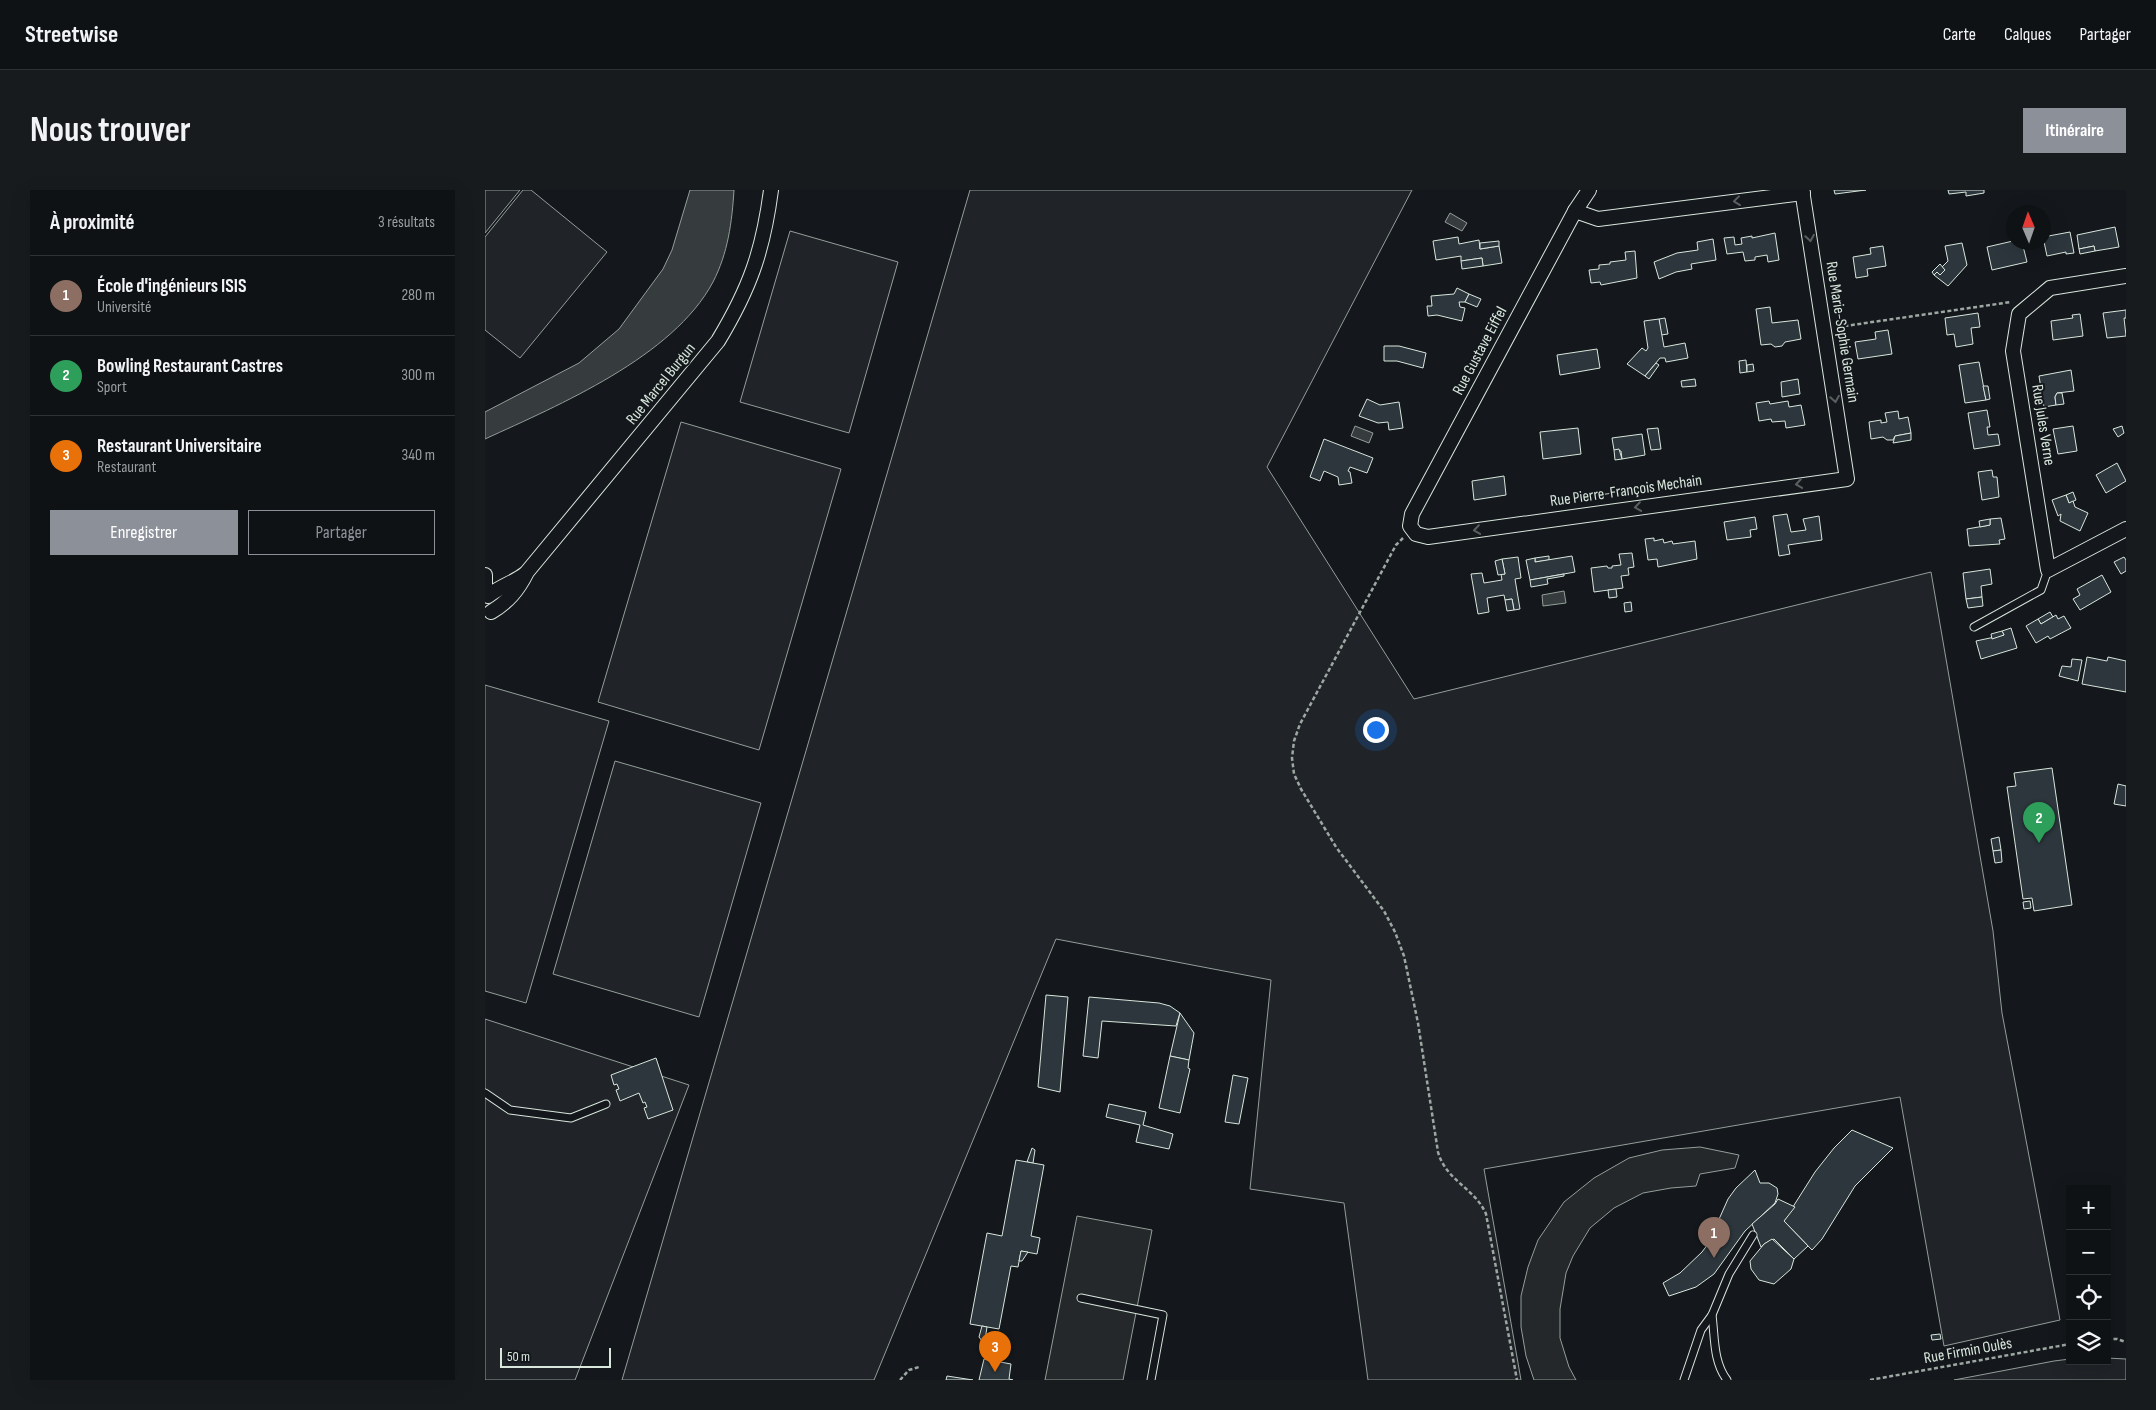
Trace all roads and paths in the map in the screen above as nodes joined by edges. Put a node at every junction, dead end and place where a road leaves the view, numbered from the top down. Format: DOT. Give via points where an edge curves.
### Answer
graph roads {
  1 [pos="771,190"];
  2 [pos="1589,190"];
  3 [pos="1803,191"];
  4 [pos="1575,211"];
  5 [pos="2126,276"];
  6 [pos="2039,298"];
  7 [pos="1824,330"];
  8 [pos="1847,479"];
  9 [pos="2126,529"];
  10 [pos="1411,531"];
  11 [pos="2048,570"];
  12 [pos="527,572"];
  13 [pos="485,575"];
  14 [pos="486,595"];
  15 [pos="487,616"];
  16 [pos="1975,627"];
  17 [pos="485,1093"];
  18 [pos="606,1104"];
  19 [pos="1753,1235"];
  20 [pos="1081,1298"];
  21 [pos="1712,1315"];
  22 [pos="2111,1339"];
  23 [pos="2126,1342"];
  24 [pos="2066,1345"];
  25 [pos="919,1367"];
  26 [pos="900,1380"];
  27 [pos="1151,1380"];
  28 [pos="1517,1380"];
  29 [pos="1684,1380"];
  30 [pos="1727,1380"];
  31 [pos="1870,1380"];
  1 -- 12 [label="street, Rue Marcel Burgun" via="766,228 754,272 739,308 718,341"];
  2 -- 4 [label="street, Rue Gustave Eiffel"];
  3 -- 4 [label="street, one-way" via="1598,220"];
  3 -- 7 [label="street, Rue Marie-Sophie Germain, one-way"];
  4 -- 10 [label="street, Rue Gustave Eiffel" via="1414,509"];
  5 -- 6 [label="street, Rue Jules Verne" via="2050,288"];
  6 -- 7 [label="path"];
  6 -- 11 [label="street, Rue Jules Verne" via="2019,314 2013,351"];
  7 -- 8 [label="street, Rue Marie-Sophie Germain, one-way"];
  8 -- 10 [label="street, Rue Pierre-François Mechain, one-way" via="1428,537"];
  9 -- 11 [label="street"];
  10 -- 28 [label="path" via="1396,545 1321,682 1297,732 1293,766 1317,818 1384,911 1404,956 1438,1152 1443,1165 1479,1201 1486,1214"];
  11 -- 16 [label="lane" via="2041,590"];
  12 -- 14 [label="street, Rue Marcel Burgun" via="511,584"];
  12 -- 15 [label="street, Rue Marcel Burgun" via="518,590"];
  13 -- 14 [label="street"];
  14 -- 15 [label="street" via="493,605"];
  17 -- 18 [label="lane" via="510,1110 571,1118"];
  19 -- 21 [label="lane" via="1729,1274"];
  20 -- 27 [label="lane" via="1163,1316"];
  21 -- 29 [label="lane" via="1701,1330"];
  21 -- 30 [label="lane" via="1719,1370"];
  22 -- 23 [label="path"];
  24 -- 31 [label="path, Rue Firmin Oulès"];
  25 -- 26 [label="path" via="909,1370"];
}
